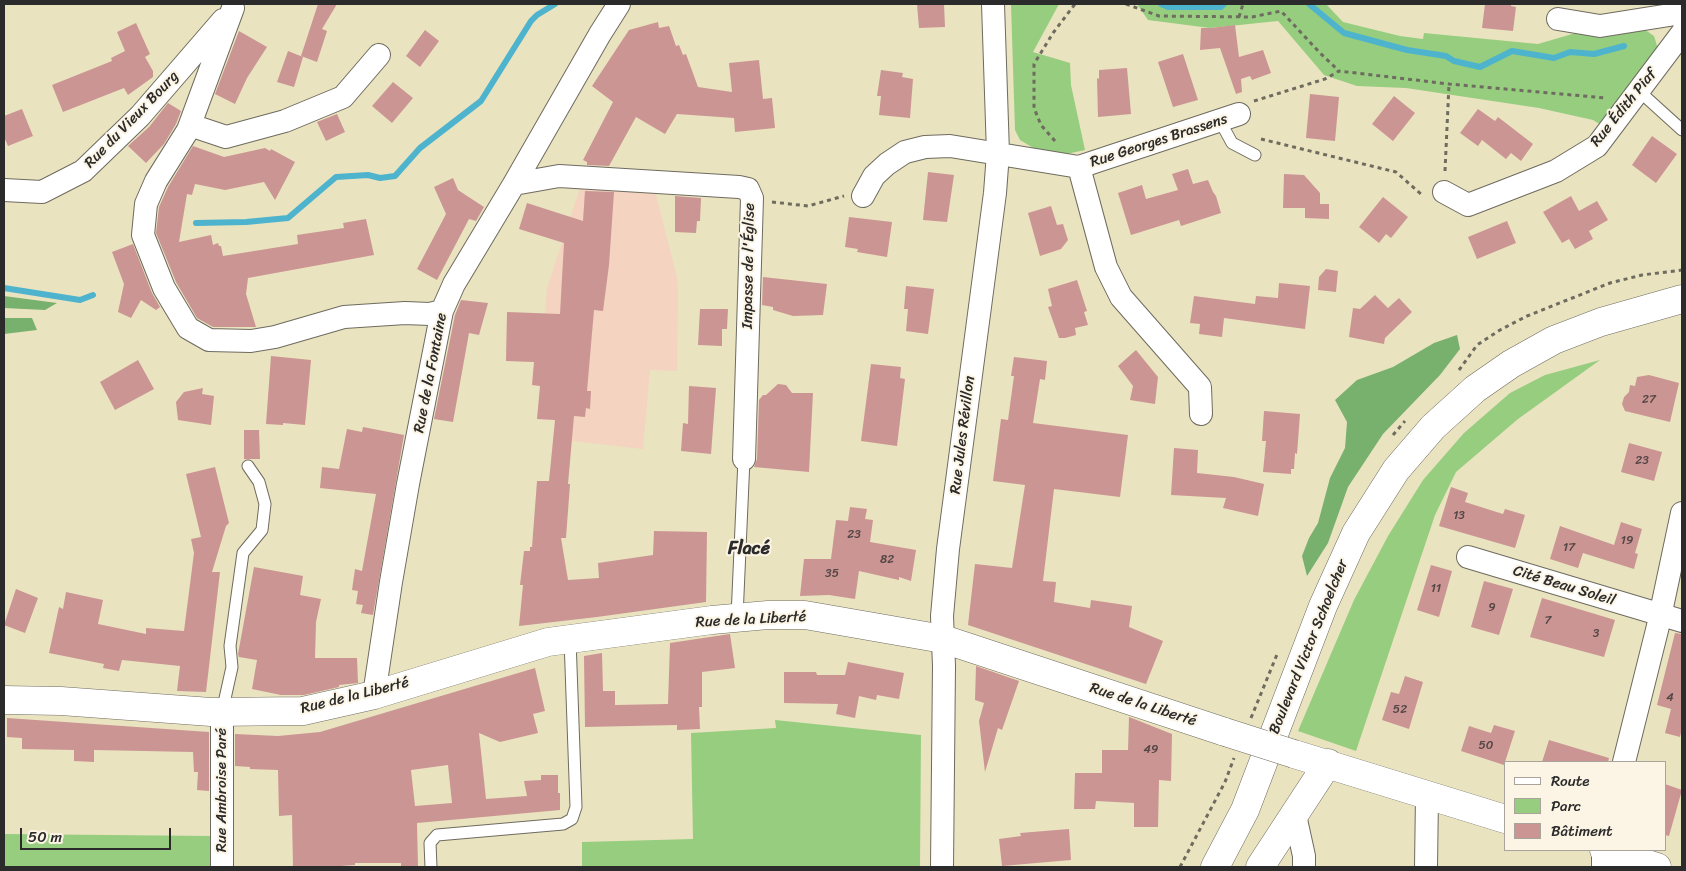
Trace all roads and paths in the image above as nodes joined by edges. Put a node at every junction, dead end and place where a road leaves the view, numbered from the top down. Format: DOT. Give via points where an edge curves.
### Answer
graph roads {
  1 [pos="619,4"];
  2 [pos="993,4"];
  3 [pos="1075,4"];
  4 [pos="1126,4"];
  5 [pos="1243,4"];
  6 [pos="234,6"];
  7 [pos="1682,13"];
  8 [pos="1239,17"];
  9 [pos="1558,19"];
  10 [pos="1682,33"];
  11 [pos="379,55"];
  12 [pos="1339,71"];
  13 [pos="1450,84"];
  14 [pos="1635,96"];
  15 [pos="1229,124"];
  16 [pos="190,125"];
  17 [pos="1682,130"];
  18 [pos="998,153"];
  19 [pos="1255,155"];
  20 [pos="1079,167"];
  21 [pos="514,184"];
  22 [pos="4,190"];
  23 [pos="1444,192"];
  24 [pos="864,193"];
  25 [pos="752,198"];
  26 [pos="1682,299"];
  27 [pos="442,311"];
  28 [pos="1201,414"];
  29 [pos="744,459"];
  30 [pos="248,466"];
  31 [pos="1682,513"];
  32 [pos="1468,557"];
  33 [pos="1660,615"];
  34 [pos="736,617"];
  35 [pos="1682,621"];
  36 [pos="570,639"];
  37 [pos="942,639"];
  38 [pos="374,695"];
  39 [pos="5,699"];
  40 [pos="222,712"];
  41 [pos="1624,761"];
  42 [pos="1328,764"];
  43 [pos="1427,796"];
  44 [pos="1294,815"];
  45 [pos="1504,819"];
  46 [pos="1604,851"];
  47 [pos="1607,851"];
  48 [pos="222,867"];
  49 [pos="431,867"];
  50 [pos="942,867"];
  51 [pos="1215,867"];
  52 [pos="1260,867"];
  53 [pos="1304,867"];
  54 [pos="1426,867"];
  55 [pos="1603,867"];
  56 [pos="1657,867"];
  1 -- 21 [label="street, Rue de la Fontaine"];
  2 -- 18 [label="street, Rue Jules Révillon"];
  3 -- 20 [label="path" via="1052,33 1034,64 1034,108 1041,125"];
  4 -- 8 [label="path" via="1159,16"];
  5 -- 8 [label="path"];
  6 -- 16 [label="street"];
  6 -- 22 [label="street, Rue du Vieux Bourg" via="140,116 83,171 42,192"];
  7 -- 9 [label="street" via="1600,26"];
  8 -- 12 [label="path" via="1252,18 1281,11"];
  10 -- 14 [label="street, Rue Édith Piaf"];
  11 -- 16 [label="street" via="343,97 285,121 226,137"];
  12 -- 13 [label="path"];
  12 -- 15 [label="path" via="1326,79 1244,104"];
  13 -- 14 [label="path"];
  13 -- 23 [label="path"];
  14 -- 17 [label="lane"];
  14 -- 23 [label="street, Rue Édith Piaf" via="1597,146 1556,171 1468,205"];
  15 -- 19 [label="lane" via="1232,144"];
  15 -- 20 [label="street, Rue Georges Brassens"];
  15 -- 23 [label="path" via="1260,139 1396,172 1422,195"];
  16 -- 27 [label="street" via="146,204 144,235 164,288 188,328 209,340 251,341 344,317"];
  18 -- 20 [label="street, Rue Georges Brassens"];
  18 -- 24 [label="street, Rue Georges Brassens" via="950,146 905,152 874,176"];
  18 -- 37 [label="street, Rue Jules Révillon" via="948,549"];
  20 -- 28 [label="street, Rue Georges Brassens" via="1106,267 1121,297 1200,387"];
  21 -- 25 [label="street, Impasse de l'Église" via="559,176 739,187 748,189"];
  21 -- 27 [label="street, Rue de la Fontaine" via="454,284"];
  24 -- 25 [label="path" via="808,206"];
  25 -- 29 [label="street, Impasse de l'Église"];
  26 -- 51 [label="street, Boulevard Victor Schoelcher" via="1601,322 1554,340 1511,364 1433,427 1396,470 1356,534 1322,606 1245,810"];
  27 -- 38 [label="street, Rue de la Fontaine" via="397,543"];
  29 -- 34 [label="lane"];
  30 -- 40 [label="lane" via="259,482 265,504 262,530 243,553 230,646 232,667"];
  31 -- 33 [label="street"];
  32 -- 33 [label="street, Cité Beau Soleil"];
  33 -- 35 [label="street, Cité Beau Soleil"];
  33 -- 41 [label="street"];
  34 -- 36 [label="street, Rue de la Liberté"];
  34 -- 37 [label="street, Rue de la Liberté" via="805,615"];
  36 -- 38 [label="street, Rue de la Liberté" via="548,642"];
  36 -- 49 [label="lane" via="576,807 572,819 563,824 438,835 430,843"];
  37 -- 42 [label="street, Rue de la Liberté, bridge"];
  37 -- 50 [label="street, Rue Jules Révillon"];
  38 -- 40 [label="street, Rue de la Liberté" via="303,711"];
  39 -- 40 [label="street, Rue de la Liberté"];
  40 -- 48 [label="street, Rue Ambroise Paré"];
  42 -- 43 [label="street, Rue de la Liberté"];
  42 -- 44 [label="street"];
  43 -- 45 [label="street, Rue de la Liberté"];
  43 -- 54 [label="street"];
  44 -- 52 [label="street"];
  44 -- 53 [label="street"];
  46 -- 55 [label="street"];
  47 -- 56 [label="street"];
}
